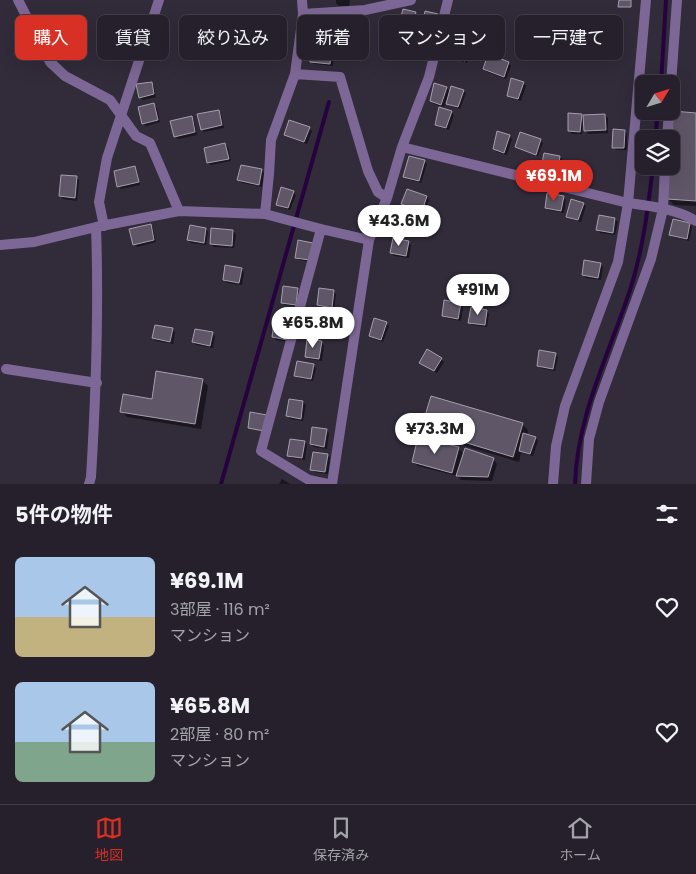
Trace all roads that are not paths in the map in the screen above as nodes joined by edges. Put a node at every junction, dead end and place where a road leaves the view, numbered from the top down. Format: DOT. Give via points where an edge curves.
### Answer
graph roads {
  1 [pos="18,0"];
  2 [pos="159,0"];
  3 [pos="302,0"];
  4 [pos="411,0"];
  5 [pos="448,0"];
  6 [pos="646,0"];
  7 [pos="677,0"];
  8 [pos="303,14"];
  9 [pos="295,74"];
  10 [pos="672,75"];
  11 [pos="120,115"];
  12 [pos="402,146"];
  13 [pos="665,175"];
  14 [pos="386,198"];
  15 [pos="628,203"];
  16 [pos="659,209"];
  17 [pos="179,211"];
  18 [pos="265,214"];
  19 [pos="696,221"];
  20 [pos="100,226"];
  21 [pos="321,229"];
  22 [pos="368,240"];
  23 [pos="0,244"];
  24 [pos="6,369"];
  25 [pos="97,383"];
  26 [pos="89,484"];
  27 [pos="330,484"];
  28 [pos="553,484"];
  29 [pos="586,484"];
  1 -- 11 [label="street" via="50,62 65,76 110,100"];
  2 -- 11 [label="street"];
  3 -- 8 [label="street"];
  4 -- 8 [label="street" via="365,10"];
  5 -- 12 [label="street" via="429,77"];
  6 -- 15 [label="street"];
  7 -- 10 [label="street"];
  8 -- 9 [label="street"];
  9 -- 14 [label="street" via="340,78 368,171 378,192"];
  9 -- 18 [label="street" via="270,140"];
  11 -- 17 [label="street" via="136,136 150,143"];
  11 -- 20 [label="street" via="106,158 99,202"];
  12 -- 14 [label="street"];
  12 -- 15 [label="street"];
  13 -- 16 [label="street"];
  14 -- 22 [label="street"];
  15 -- 16 [label="street"];
  15 -- 28 [label="street" via="618,262 565,406 556,446"];
  16 -- 19 [label="street"];
  16 -- 29 [label="street" via="651,258 598,402 589,439"];
  17 -- 18 [label="street"];
  17 -- 20 [label="street"];
  18 -- 21 [label="street"];
  20 -- 23 [label="street" via="34,242"];
  20 -- 25 [label="street"];
  21 -- 22 [label="street"];
  21 -- 27 [label="street" via="261,450 309,480"];
  22 -- 27 [label="street"];
  24 -- 25 [label="street"];
  25 -- 26 [label="street"];
}
